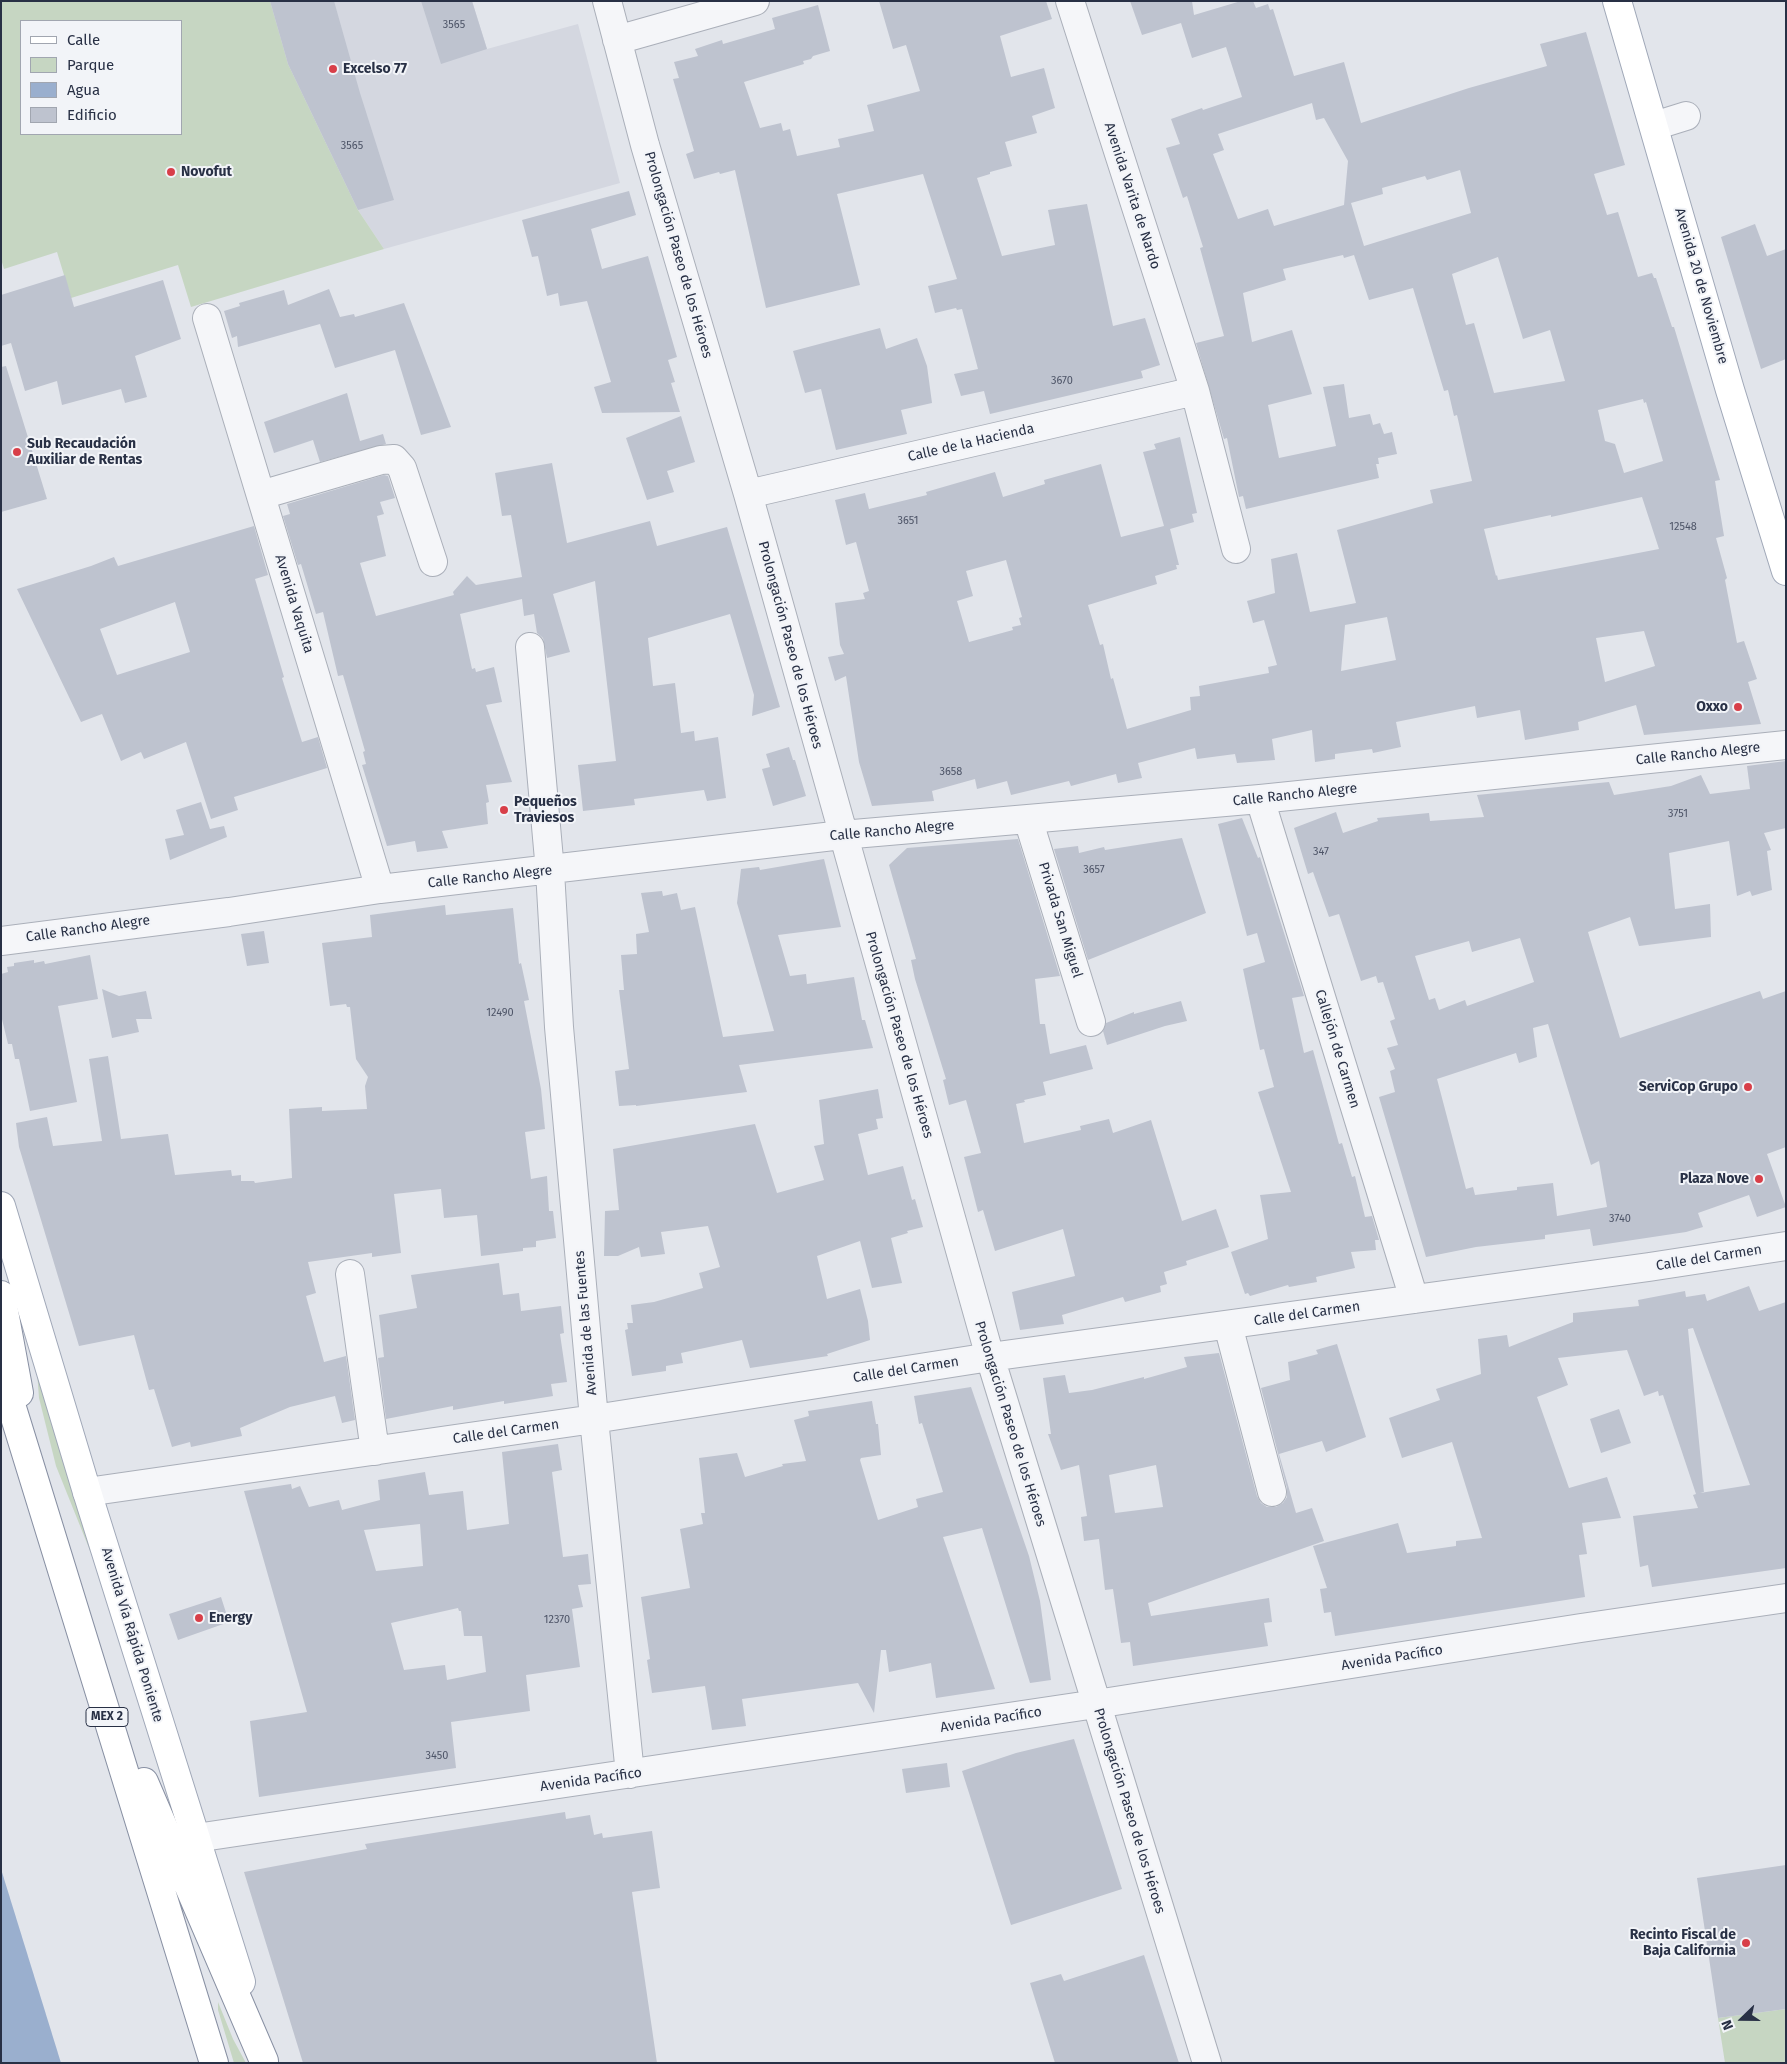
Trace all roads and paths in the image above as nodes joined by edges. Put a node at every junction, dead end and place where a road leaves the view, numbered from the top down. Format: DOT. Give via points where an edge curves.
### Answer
graph roads {
  1 [pos="608,1"];
  2 [pos="755,1"];
  3 [pos="1070,1"];
  4 [pos="1617,1"];
  5 [pos="618,40"];
  6 [pos="1686,116"];
  7 [pos="1654,126"];
  8 [pos="207,318"];
  9 [pos="1195,391"];
  10 [pos="748,494"];
  11 [pos="261,495"];
  12 [pos="1236,549"];
  13 [pos="433,562"];
  14 [pos="1786,571"];
  15 [pos="530,647"];
  16 [pos="1786,745"];
  17 [pos="1260,799"];
  18 [pos="1028,819"];
  19 [pos="842,835"];
  20 [pos="550,871"];
  21 [pos="380,890"];
  22 [pos="1,941"];
  23 [pos="1092,1022"];
  24 [pos="1,1206"];
  25 [pos="1786,1246"];
  26 [pos="350,1274"];
  27 [pos="1,1296"];
  28 [pos="1414,1299"];
  29 [pos="1228,1324"];
  30 [pos="990,1358"];
  31 [pos="1,1372"];
  32 [pos="594,1419"];
  33 [pos="375,1451"];
  34 [pos="37,1488"];
  35 [pos="87,1492"];
  36 [pos="1272,1492"];
  37 [pos="1786,1598"];
  38 [pos="86,1647"];
  39 [pos="1096,1704"];
  40 [pos="630,1774"];
  41 [pos="196,1838"];
  42 [pos="265,2062"];
  43 [pos="214,2063"];
  44 [pos="1207,2063"];
  1 -- 5 [label="street, Prolongación Paseo de los Héroes"];
  2 -- 5 [label="street"];
  3 -- 9 [label="street, Avenida Varita de Nardo"];
  4 -- 7 [label="main road, Avenida 20 de Noviembre"];
  5 -- 10 [label="street, Prolongación Paseo de los Héroes" via="645,145"];
  6 -- 7 [label="street"];
  7 -- 14 [label="main road, Avenida 20 de Noviembre"];
  8 -- 11 [label="street, Avenida Vaquita"];
  9 -- 10 [label="street, Calle de la Hacienda"];
  9 -- 12 [label="street, Avenida Varita de Nardo"];
  10 -- 19 [label="street, Prolongación Paseo de los Héroes"];
  11 -- 13 [label="street" via="394,459 402,468"];
  11 -- 21 [label="street, Avenida Vaquita"];
  15 -- 20 [label="street, Avenida de las Fuentes"];
  16 -- 17 [label="street, Calle Rancho Alegre"];
  17 -- 18 [label="street, Calle Rancho Alegre"];
  17 -- 28 [label="street, Callejón de Carmen"];
  18 -- 19 [label="street, Calle Rancho Alegre"];
  18 -- 23 [label="street, Privada San Miguel"];
  19 -- 20 [label="street, Calle Rancho Alegre"];
  19 -- 30 [label="street, Prolongación Paseo de los Héroes"];
  20 -- 21 [label="street, Calle Rancho Alegre"];
  20 -- 32 [label="street, Avenida de las Fuentes" via="559,1027"];
  21 -- 22 [label="street, Calle Rancho Alegre"];
  24 -- 35 [label="main road, Avenida Vía Rápida Poniente"];
  25 -- 28 [label="street, Calle del Carmen"];
  26 -- 33 [label="street"];
  27 -- 34 [label="main road"];
  28 -- 29 [label="street, Calle del Carmen"];
  29 -- 30 [label="street, Calle del Carmen"];
  29 -- 36 [label="street"];
  30 -- 32 [label="street, Calle del Carmen"];
  30 -- 39 [label="street, Prolongación Paseo de los Héroes"];
  31 -- 34 [label="main road, MEX 2"];
  32 -- 33 [label="street, Calle del Carmen"];
  32 -- 40 [label="street, Avenida de las Fuentes"];
  33 -- 35 [label="street, Calle del Carmen"];
  34 -- 38 [label="main road, MEX 2"];
  35 -- 41 [label="main road, Avenida Vía Rápida Poniente"];
  37 -- 39 [label="street, Avenida Pacífico"];
  38 -- 42 [label="main road"];
  38 -- 43 [label="main road, MEX 2"];
  39 -- 40 [label="street, Avenida Pacífico"];
  39 -- 44 [label="street, Prolongación Paseo de los Héroes"];
  40 -- 41 [label="street, Avenida Pacífico"];
  41 -- 42 [label="main road, Avenida Vía Rápida Poniente"];
}
